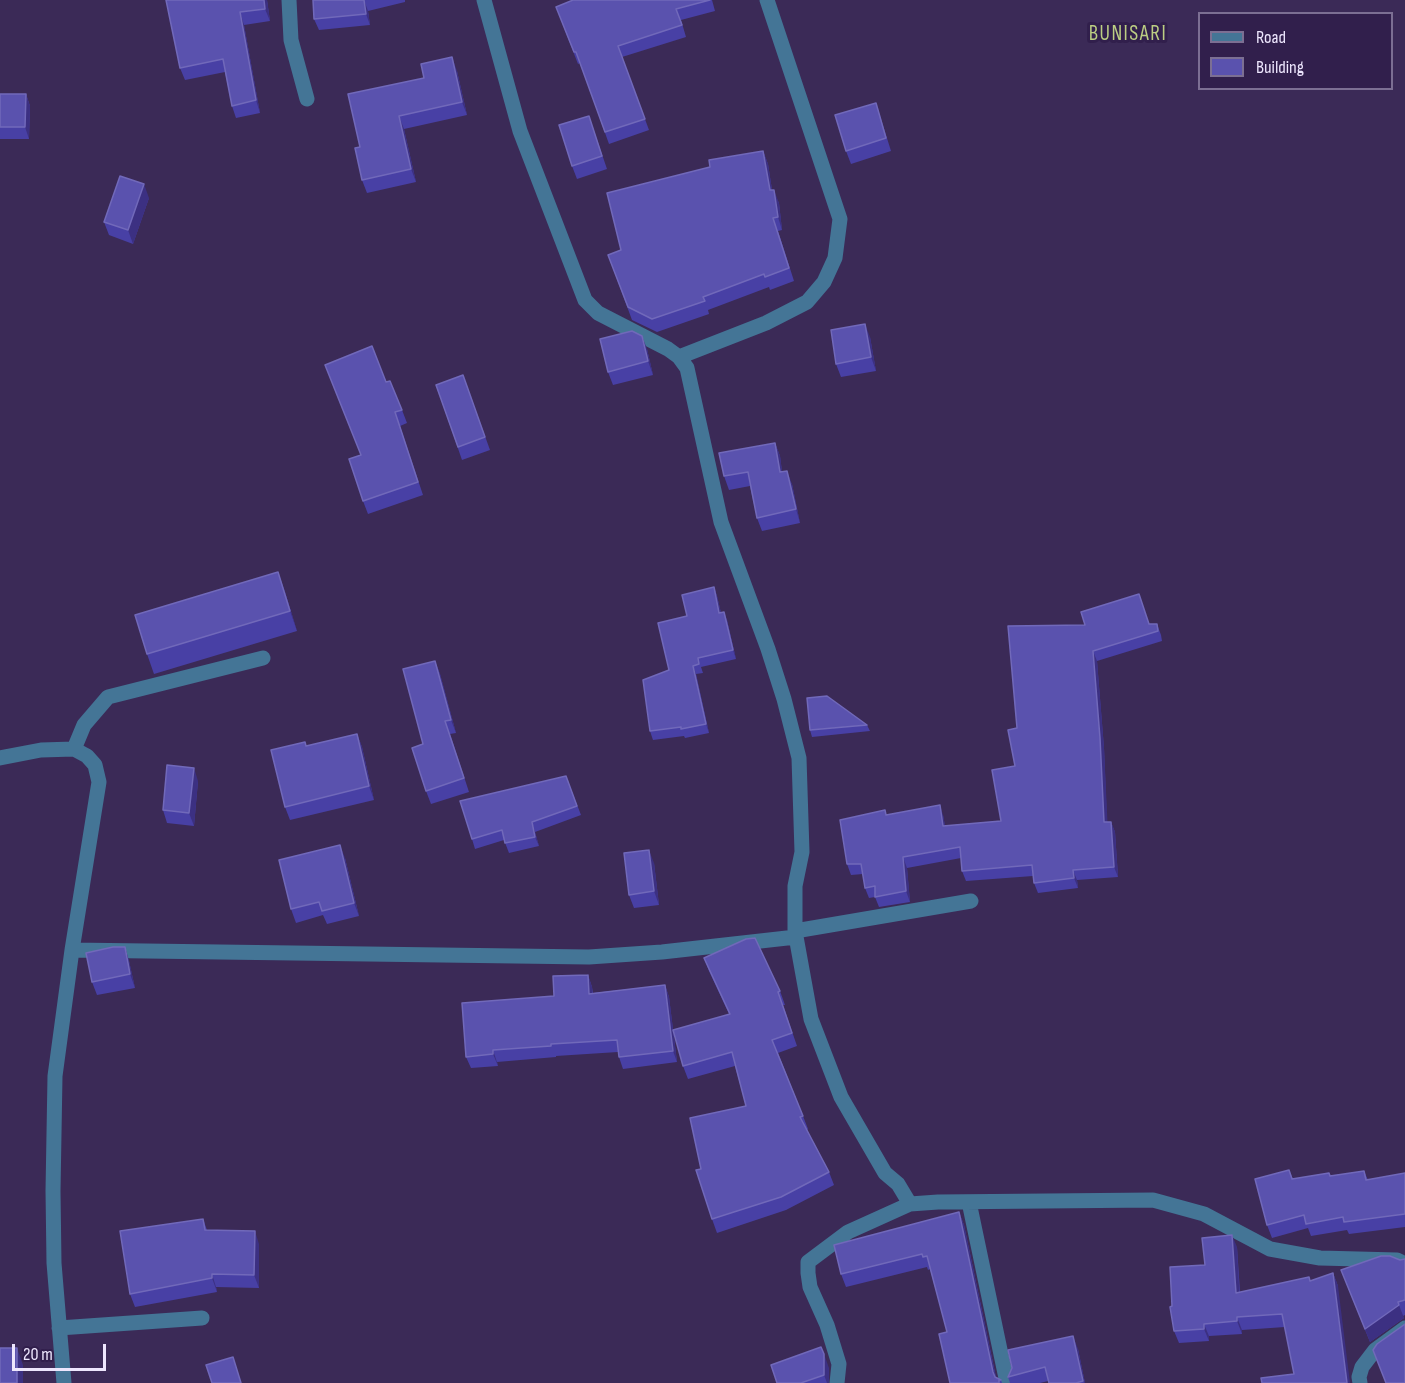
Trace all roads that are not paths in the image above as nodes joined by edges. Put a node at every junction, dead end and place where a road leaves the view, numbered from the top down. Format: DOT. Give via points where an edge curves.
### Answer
graph roads {
  1 [pos="290,0"];
  2 [pos="484,0"];
  3 [pos="767,0"];
  4 [pos="307,99"];
  5 [pos="679,357"];
  6 [pos="263,658"];
  7 [pos="74,749"];
  8 [pos="0,758"];
  9 [pos="971,901"];
  10 [pos="796,934"];
  11 [pos="72,950"];
  12 [pos="969,1202"];
  13 [pos="910,1203"];
  14 [pos="1405,1264"];
  15 [pos="202,1318"];
  16 [pos="59,1328"];
  17 [pos="1405,1328"];
  18 [pos="64,1383"];
  19 [pos="837,1383"];
  20 [pos="1007,1383"];
  21 [pos="1360,1383"];
  1 -- 4 [label="street" via="291,40"];
  2 -- 5 [label="street" via="520,131 585,300 598,313"];
  3 -- 5 [label="street" via="840,219 835,258 824,282 807,302 766,323"];
  5 -- 10 [label="street" via="687,368 721,522 768,649 799,758 802,852 795,886"];
  6 -- 7 [label="street" via="108,697 84,725"];
  7 -- 8 [label="street"];
  7 -- 11 [label="street" via="95,765 99,782"];
  9 -- 10 [label="street"];
  10 -- 11 [label="street" via="662,952 589,957"];
  10 -- 13 [label="street" via="811,1019 841,1097 875,1158"];
  11 -- 16 [label="street" via="55,1076 52,1191"];
  12 -- 13 [label="street"];
  12 -- 14 [label="street" via="1153,1200 1204,1215 1270,1249 1320,1258 1397,1260"];
  12 -- 20 [label="street"];
  13 -- 19 [label="street" via="848,1232 808,1262 810,1287 839,1364"];
  15 -- 16 [label="street"];
  16 -- 18 [label="street"];
  17 -- 21 [label="street" via="1375,1350 1362,1367"];
}
